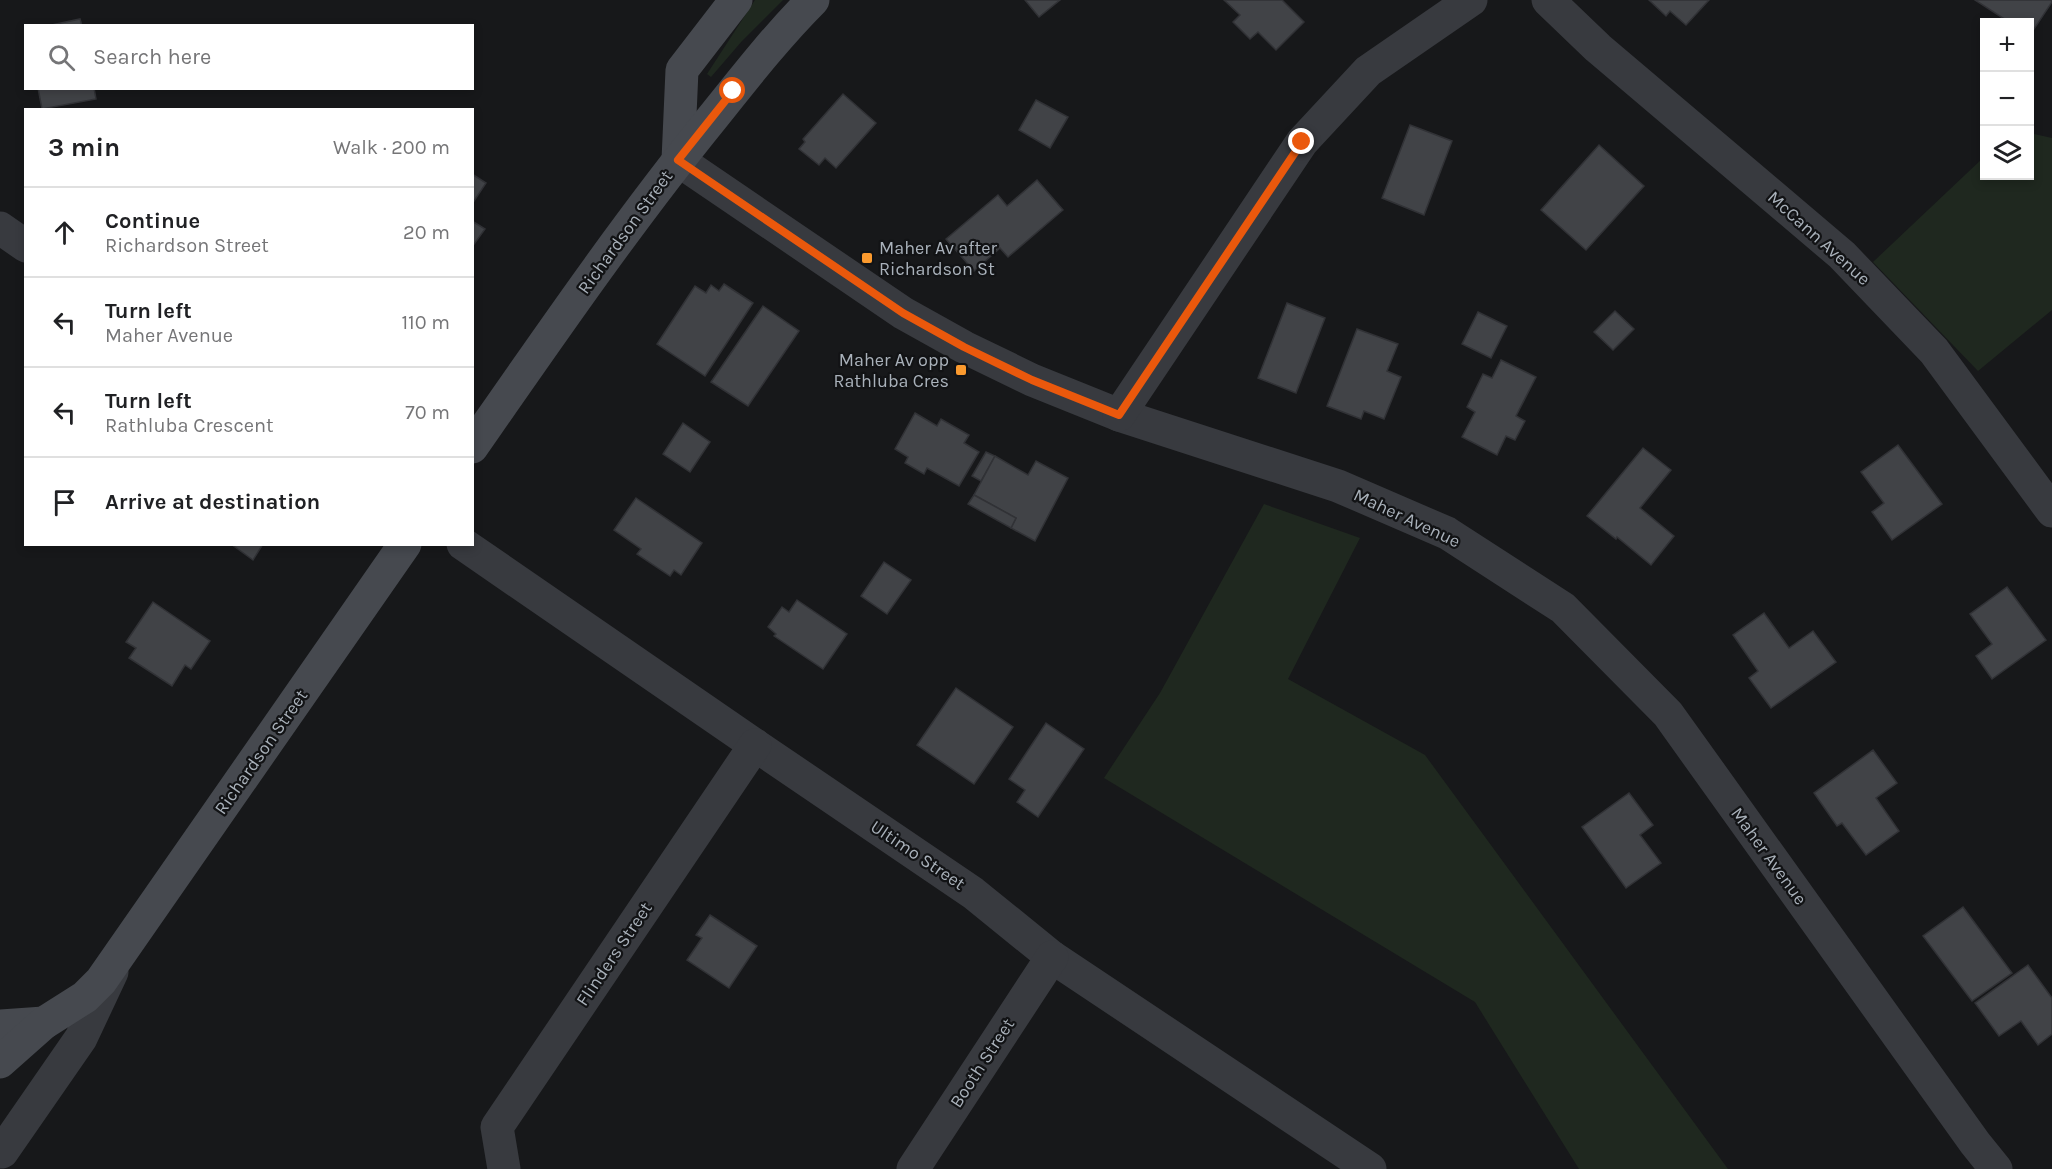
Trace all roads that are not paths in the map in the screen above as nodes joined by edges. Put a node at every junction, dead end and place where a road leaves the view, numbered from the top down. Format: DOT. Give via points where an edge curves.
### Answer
graph roads {
  1 [pos="735,0"];
  2 [pos="813,0"];
  3 [pos="1471,0"];
  4 [pos="1548,0"];
  5 [pos="678,160"];
  6 [pos="0,228"];
  7 [pos="24,245"];
  8 [pos="1119,415"];
  9 [pos="474,444"];
  10 [pos="2052,511"];
  11 [pos="404,546"];
  12 [pos="467,546"];
  13 [pos="755,746"];
  14 [pos="1052,957"];
  15 [pos="117,959"];
  16 [pos="44,1023"];
  17 [pos="0,1026"];
  18 [pos="0,1062"];
  19 [pos="2,1152"];
  20 [pos="504,1169"];
  21 [pos="913,1169"];
  22 [pos="1370,1169"];
  23 [pos="1996,1169"];
  1 -- 5 [label="main road" via="682,70"];
  2 -- 5 [label="main road, Richardson Street"];
  3 -- 8 [label="street" via="1368,71 1302,142"];
  4 -- 10 [label="street, McCann Avenue" via="1598,48 1842,255 1934,351"];
  5 -- 8 [label="street, Maher Avenue" via="903,313 1032,380"];
  5 -- 9 [label="main road, Richardson Street"];
  6 -- 7 [label="street"];
  8 -- 23 [label="street, Maher Avenue" via="1338,486 1447,533 1563,608 1668,714"];
  11 -- 15 [label="main road, Richardson Street"];
  12 -- 13 [label="street, Ultimo Street"];
  13 -- 14 [label="street, Ultimo Street" via="973,893"];
  13 -- 20 [label="street, Flinders Street" via="497,1126"];
  14 -- 21 [label="street, Booth Street"];
  14 -- 22 [label="street, Ultimo Street"];
  15 -- 16 [label="main road, Richardson Street" via="85,997"];
  15 -- 19 [label="street, Richardson Street" via="81,1038"];
  16 -- 17 [label="main road, Richardson Street"];
  16 -- 18 [label="main road, Richardson Street"];
}
